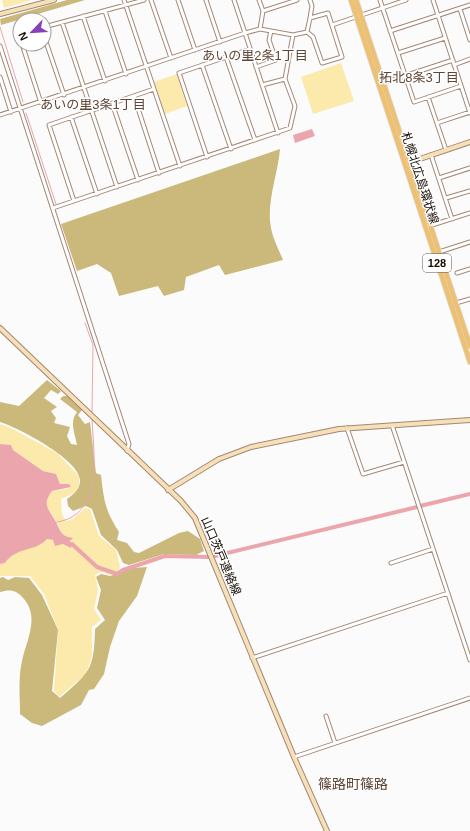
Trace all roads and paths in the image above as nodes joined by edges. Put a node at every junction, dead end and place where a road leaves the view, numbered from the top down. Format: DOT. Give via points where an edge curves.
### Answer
graph roads {
  1 [pos="54,0"];
  2 [pos="124,0"];
  3 [pos="144,0"];
  4 [pos="151,0"];
  5 [pos="178,0"];
  6 [pos="206,0"];
  7 [pos="234,0"];
  8 [pos="259,0"];
  9 [pos="297,0"];
  10 [pos="310,0"];
  11 [pos="351,0"];
  12 [pos="356,0"];
  13 [pos="380,0"];
  14 [pos="406,0"];
  15 [pos="433,0"];
  16 [pos="285,2"];
  17 [pos="126,5"];
  18 [pos="470,5"];
  19 [pos="383,8"];
  20 [pos="460,9"];
  21 [pos="105,10"];
  22 [pos="262,11"];
  23 [pos="0,14"];
  24 [pos="83,16"];
  25 [pos="359,16"];
  26 [pos="438,16"];
  27 [pos="310,18"];
  28 [pos="62,22"];
  29 [pos="52,25"];
  30 [pos="332,25"];
  31 [pos="260,29"];
  32 [pos="468,29"];
  33 [pos="271,31"];
  34 [pos="390,31"];
  35 [pos="307,32"];
  36 [pos="245,34"];
  37 [pos="293,35"];
  38 [pos="445,38"];
  39 [pos="470,40"];
  40 [pos="220,42"];
  41 [pos="0,46"];
  42 [pos="250,49"];
  43 [pos="195,50"];
  44 [pos="25,52"];
  45 [pos="49,52"];
  46 [pos="398,53"];
  47 [pos="226,57"];
  48 [pos="171,58"];
  49 [pos="470,59"];
  50 [pos="453,60"];
  51 [pos="202,65"];
  52 [pos="454,65"];
  53 [pos="146,67"];
  54 [pos="256,67"];
  55 [pos="126,74"];
  56 [pos="405,76"];
  57 [pos="0,77"];
  58 [pos="285,79"];
  59 [pos="105,81"];
  60 [pos="383,83"];
  61 [pos="262,85"];
  62 [pos="461,86"];
  63 [pos="84,88"];
  64 [pos="154,89"];
  65 [pos="64,95"];
  66 [pos="134,96"];
  67 [pos="428,97"];
  68 [pos="41,102"];
  69 [pos="112,103"];
  70 [pos="20,109"];
  71 [pos="92,110"];
  72 [pos="11,112"];
  73 [pos="470,112"];
  74 [pos="0,115"];
  75 [pos="71,117"];
  76 [pos="437,123"];
  77 [pos="278,132"];
  78 [pos="254,140"];
  79 [pos="470,142"];
  80 [pos="231,148"];
  81 [pos="446,150"];
  82 [pos="431,155"];
  83 [pos="207,157"];
  84 [pos="407,163"];
  85 [pos="180,166"];
  86 [pos="470,168"];
  87 [pos="159,173"];
  88 [pos="439,178"];
  89 [pos="138,180"];
  90 [pos="117,187"];
  91 [pos="470,191"];
  92 [pos="97,194"];
  93 [pos="446,198"];
  94 [pos="74,201"];
  95 [pos="52,208"];
  96 [pos="470,213"];
  97 [pos="452,219"];
  98 [pos="428,226"];
  99 [pos="470,242"];
  100 [pos="439,252"];
  101 [pos="470,269"];
  102 [pos="457,273"];
  103 [pos="470,299"];
  104 [pos="456,303"];
  105 [pos="470,327"];
  106 [pos="0,328"];
  107 [pos="462,330"];
  108 [pos="470,346"];
  109 [pos="470,362"];
  110 [pos="470,420"];
  111 [pos="392,425"];
  112 [pos="347,428"];
  113 [pos="127,451"];
  114 [pos="404,462"];
  115 [pos="168,490"];
  116 [pos="433,549"];
  117 [pos="391,563"];
  118 [pos="448,593"];
  119 [pos="252,658"];
  120 [pos="470,660"];
  121 [pos="470,698"];
  122 [pos="326,716"];
  123 [pos="336,744"];
  124 [pos="294,757"];
  125 [pos="326,831"];
  1 -- 23 [label="street"];
  2 -- 17 [label="street"];
  3 -- 17 [label="street"];
  4 -- 48 [label="street"];
  5 -- 43 [label="street"];
  6 -- 40 [label="street"];
  7 -- 36 [label="street"];
  8 -- 22 [label="street"];
  9 -- 16 [label="street"];
  10 -- 27 [label="street"];
  11 -- 25 [label="main road, 札幌北広島環状線 / 128"];
  12 -- 25 [label="main road, 札幌北広島環状線 / 128"];
  13 -- 19 [label="street"];
  14 -- 19 [label="street"];
  15 -- 26 [label="street"];
  16 -- 22 [label="street"];
  17 -- 21 [label="street"];
  17 -- 53 [label="street"];
  18 -- 20 [label="street"];
  19 -- 25 [label="street"];
  19 -- 34 [label="street"];
  20 -- 26 [label="street"];
  20 -- 32 [label="street"];
  21 -- 24 [label="street"];
  21 -- 55 [label="street"];
  22 -- 31 [label="street"];
  24 -- 28 [label="street"];
  24 -- 59 [label="street"];
  25 -- 30 [label="street"];
  25 -- 60 [label="main road, 札幌北広島環状線 / 128"];
  25 -- 84 [label="main road, 札幌北広島環状線 / 128"];
  26 -- 34 [label="street"];
  26 -- 38 [label="street"];
  27 -- 30 [label="street" via="328,13"];
  27 -- 35 [label="street"];
  28 -- 29 [label="street"];
  28 -- 63 [label="street"];
  30 -- 35 [label="street" via="342,57 322,63 313,36"];
  31 -- 33 [label="street"];
  31 -- 36 [label="street"];
  32 -- 39 [label="street"];
  33 -- 37 [label="street"];
  33 -- 54 [label="street" via="269,40 276,60"];
  34 -- 46 [label="street"];
  35 -- 37 [label="street"];
  36 -- 40 [label="street"];
  36 -- 42 [label="street"];
  37 -- 58 [label="street"];
  38 -- 46 [label="street"];
  38 -- 50 [label="street"];
  40 -- 43 [label="street"];
  41 -- 70 [label="street"];
  42 -- 47 [label="street"];
  42 -- 54 [label="street"];
  43 -- 48 [label="street"];
  44 -- 68 [label="street"];
  45 -- 65 [label="street"];
  46 -- 56 [label="street"];
  47 -- 51 [label="street"];
  47 -- 78 [label="street"];
  48 -- 53 [label="street"];
  49 -- 52 [label="street"];
  50 -- 52 [label="street"];
  50 -- 56 [label="street"];
  51 -- 80 [label="street"];
  51 -- 83 [label="street" via="179,73"];
  52 -- 62 [label="street"];
  53 -- 55 [label="street"];
  53 -- 64 [label="street"];
  54 -- 61 [label="street"];
  55 -- 59 [label="street"];
  56 -- 60 [label="street"];
  56 -- 67 [label="street" via="414,102"];
  57 -- 72 [label="street"];
  58 -- 61 [label="street"];
  58 -- 77 [label="street" via="295,106 290,128"];
  59 -- 63 [label="street"];
  60 -- 84 [label="main road, 札幌北広島環状線 / 128"];
  61 -- 77 [label="street"];
  62 -- 67 [label="street"];
  62 -- 73 [label="street"];
  63 -- 65 [label="street"];
  63 -- 71 [label="street"];
  64 -- 66 [label="street"];
  64 -- 85 [label="street"];
  65 -- 68 [label="street"];
  66 -- 69 [label="street"];
  66 -- 87 [label="street"];
  67 -- 76 [label="street"];
  68 -- 70 [label="street"];
  69 -- 71 [label="street"];
  69 -- 89 [label="street"];
  70 -- 72 [label="street"];
  70 -- 95 [label="street"];
  71 -- 75 [label="street"];
  71 -- 90 [label="street"];
  72 -- 74 [label="street"];
  73 -- 76 [label="street"];
  75 -- 92 [label="street"];
  75 -- 94 [label="street" via="49,124"];
  76 -- 81 [label="street"];
  77 -- 78 [label="street"];
  78 -- 80 [label="street"];
  79 -- 81 [label="street"];
  80 -- 83 [label="street"];
  81 -- 82 [label="street"];
  82 -- 84 [label="street"];
  82 -- 88 [label="street"];
  83 -- 85 [label="street"];
  84 -- 98 [label="main road, 札幌北広島環状線 / 128"];
  85 -- 87 [label="street"];
  86 -- 88 [label="street"];
  87 -- 89 [label="street"];
  88 -- 93 [label="street"];
  89 -- 90 [label="street"];
  90 -- 92 [label="street"];
  91 -- 93 [label="street"];
  92 -- 94 [label="street"];
  93 -- 97 [label="street"];
  94 -- 95 [label="street"];
  95 -- 113 [label="street" via="129,444"];
  96 -- 97 [label="street"];
  97 -- 98 [label="street"];
  98 -- 100 [label="main road, 札幌北広島環状線 / 128"];
  98 -- 107 [label="main road, 札幌北広島環状線 / 128"];
  99 -- 100 [label="street"];
  100 -- 104 [label="main road, 札幌北広島環状線 / 128"];
  101 -- 102 [label="street"];
  103 -- 104 [label="street"];
  104 -- 107 [label="main road, 札幌北広島環状線 / 128"];
  105 -- 107 [label="street"];
  106 -- 113 [label="street, 山口茨戸連絡線"];
  107 -- 108 [label="main road, 札幌北広島環状線 / 128"];
  107 -- 109 [label="main road, 札幌北広島環状線 / 128"];
  110 -- 111 [label="street"];
  111 -- 112 [label="street"];
  111 -- 114 [label="street"];
  112 -- 114 [label="street" via="363,474"];
  112 -- 115 [label="street" via="310,434 233,453 202,468"];
  113 -- 115 [label="street, 山口茨戸連絡線"];
  114 -- 116 [label="street"];
  115 -- 119 [label="street, 山口茨戸連絡線" via="181,501 198,524"];
  116 -- 117 [label="street"];
  116 -- 118 [label="street"];
  118 -- 119 [label="street"];
  118 -- 120 [label="street"];
  119 -- 124 [label="street, 山口茨戸連絡線"];
  121 -- 123 [label="street"];
  122 -- 123 [label="street"];
  123 -- 124 [label="street"];
  124 -- 125 [label="street, 山口茨戸連絡線"];
}
